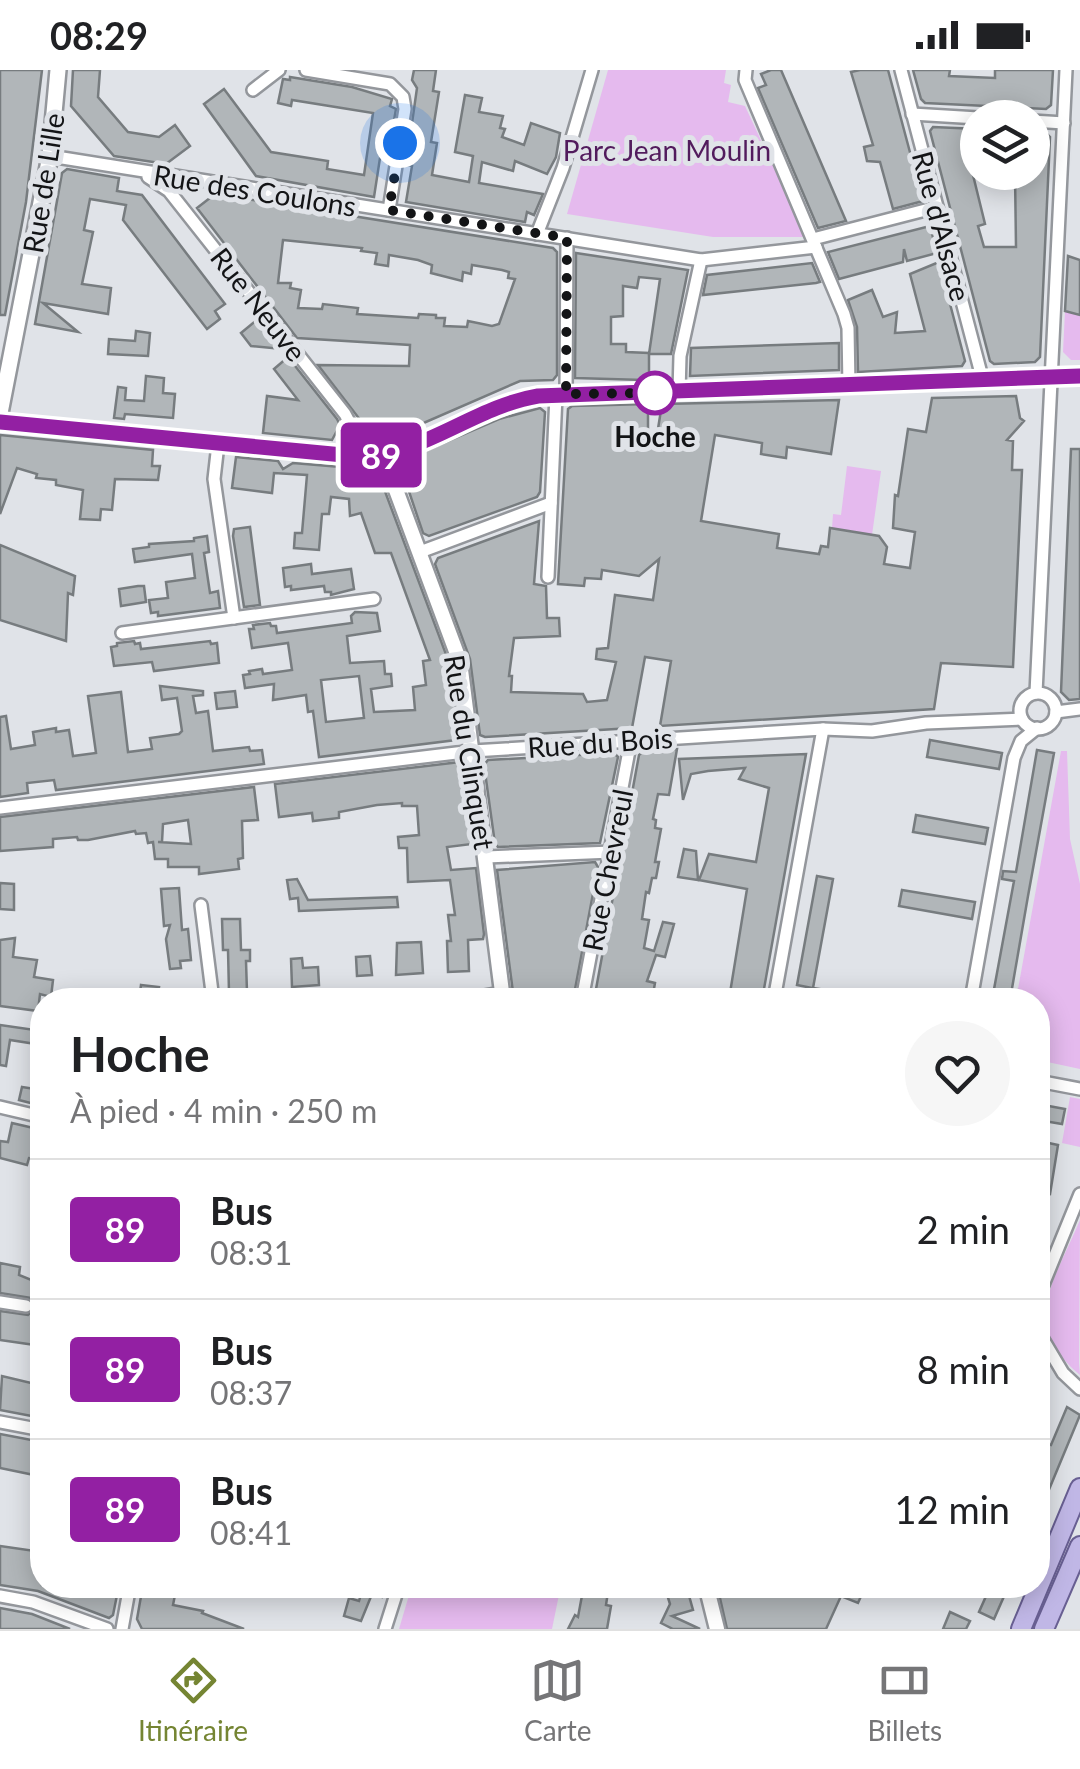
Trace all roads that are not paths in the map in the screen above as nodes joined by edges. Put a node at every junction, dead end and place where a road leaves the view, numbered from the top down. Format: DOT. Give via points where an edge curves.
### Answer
graph roads {
  1 [pos="58,70"];
  2 [pos="279,70"];
  3 [pos="306,70"];
  4 [pos="592,70"];
  5 [pos="746,70"];
  6 [pos="901,70"];
  7 [pos="1066,70"];
  8 [pos="253,90"];
  9 [pos="912,114"];
  10 [pos="960,117"];
  11 [pos="1050,122"];
  12 [pos="1064,122"];
  13 [pos="50,156"];
  14 [pos="135,172"];
  15 [pos="937,207"];
  16 [pos="389,210"];
  17 [pos="537,234"];
  18 [pos="567,238"];
  19 [pos="815,243"];
  20 [pos="701,260"];
  21 [pos="1080,376"];
  22 [pos="1051,378"];
  23 [pos="984,381"];
  24 [pos="848,387"];
  25 [pos="679,392"];
  26 [pos="561,394"];
  27 [pos="0,412"];
  28 [pos="0,422"];
  29 [pos="218,444"];
  30 [pos="383,455"];
  31 [pos="355,456"];
  32 [pos="552,503"];
  33 [pos="420,552"];
  34 [pos="548,577"];
  35 [pos="374,599"];
  36 [pos="234,618"];
  37 [pos="122,633"];
  38 [pos="1036,693"];
  39 [pos="1080,710"];
  40 [pos="1056,712"];
  41 [pos="1022,719"];
  42 [pos="1037,728"];
  43 [pos="823,729"];
  44 [pos="631,740"];
  45 [pos="472,750"];
  46 [pos="0,808"];
  47 [pos="612,852"];
  48 [pos="486,857"];
  49 [pos="202,905"];
  50 [pos="212,988"];
  51 [pos="502,988"];
  52 [pos="584,988"];
  53 [pos="776,988"];
  54 [pos="974,988"];
  55 [pos="1050,1082"];
  56 [pos="1080,1088"];
  57 [pos="0,1107"];
  58 [pos="30,1114"];
  59 [pos="1080,1194"];
  60 [pos="1050,1268"];
  61 [pos="0,1302"];
  62 [pos="26,1306"];
  63 [pos="1050,1351"];
  64 [pos="1080,1389"];
  65 [pos="0,1422"];
  66 [pos="30,1428"];
  67 [pos="1080,1488"];
  68 [pos="1080,1546"];
  69 [pos="1050,1560"];
  70 [pos="0,1596"];
  71 [pos="128,1598"];
  72 [pos="395,1598"];
  73 [pos="709,1598"];
  74 [pos="1034,1598"];
  75 [pos="98,1628"];
  76 [pos="122,1629"];
  77 [pos="385,1629"];
  78 [pos="717,1629"];
  79 [pos="1021,1629"];
  80 [pos="1044,1629"];
  1 -- 13 [label="main road, Rue de Lille"];
  2 -- 8 [label="street"];
  3 -- 16 [label="street" via="390,84 403,97"];
  4 -- 17 [label="street"];
  5 -- 19 [label="street" via="744,80"];
  6 -- 9 [label="street, Rue d'Alsace"];
  7 -- 12 [label="street"];
  9 -- 10 [label="street"];
  9 -- 15 [label="street, Rue d'Alsace"];
  11 -- 12 [label="street"];
  12 -- 22 [label="street"];
  13 -- 14 [label="street, Rue des Coulons"];
  13 -- 27 [label="main road, Rue de Lille"];
  14 -- 16 [label="street, Rue des Coulons"];
  14 -- 31 [label="street, Rue Neuve" via="169,191 346,414"];
  15 -- 19 [label="street, Rue des Coulons"];
  15 -- 23 [label="street, Rue d'Alsace"];
  16 -- 17 [label="street, Rue des Coulons"];
  17 -- 18 [label="street, Rue des Coulons"];
  18 -- 20 [label="street, Rue des Coulons"];
  18 -- 26 [label="street"];
  19 -- 20 [label="street, Rue des Coulons"];
  19 -- 24 [label="street" via="847,322"];
  20 -- 25 [label="street"];
  21 -- 22 [label="main road"];
  22 -- 23 [label="main road"];
  22 -- 38 [label="street"];
  23 -- 24 [label="main road"];
  24 -- 25 [label="main road"];
  25 -- 26 [label="main road"];
  26 -- 30 [label="main road" via="517,401"];
  26 -- 32 [label="street"];
  28 -- 29 [label="main road"];
  29 -- 31 [label="main road"];
  29 -- 36 [label="street" via="214,479"];
  30 -- 31 [label="main road"];
  30 -- 33 [label="street, Rue du Clinquet"];
  32 -- 33 [label="street"];
  32 -- 34 [label="street"];
  33 -- 45 [label="street, Rue du Clinquet" via="460,662"];
  35 -- 36 [label="street"];
  36 -- 37 [label="street"];
  38 -- 40 [label="street" via="1049,697"];
  38 -- 41 [label="street" via="1022,702"];
  39 -- 40 [label="street"];
  40 -- 42 [label="street" via="1051,723"];
  41 -- 42 [label="street"];
  41 -- 43 [label="street, Rue du Bois"];
  42 -- 54 [label="street" via="1014,758"];
  43 -- 44 [label="street, Rue du Bois"];
  43 -- 53 [label="street"];
  44 -- 45 [label="street, Rue du Bois"];
  44 -- 47 [label="street, Rue Chevreul"];
  45 -- 46 [label="street, Rue du Bois"];
  45 -- 48 [label="street, Rue du Clinquet"];
  47 -- 48 [label="street"];
  47 -- 52 [label="street, Rue Chevreul"];
  48 -- 51 [label="street, Rue du Clinquet"];
  49 -- 50 [label="street"];
  55 -- 56 [label="street"];
  57 -- 58 [label="street"];
  59 -- 60 [label="street"];
  61 -- 62 [label="street"];
  63 -- 64 [label="street"];
  65 -- 66 [label="street"];
  67 -- 69 [label="main road"];
  68 -- 80 [label="main road"];
  70 -- 75 [label="street" via="44,1605"];
  71 -- 76 [label="street"];
  72 -- 77 [label="street"];
  73 -- 78 [label="street"];
  74 -- 79 [label="main road"];
}
